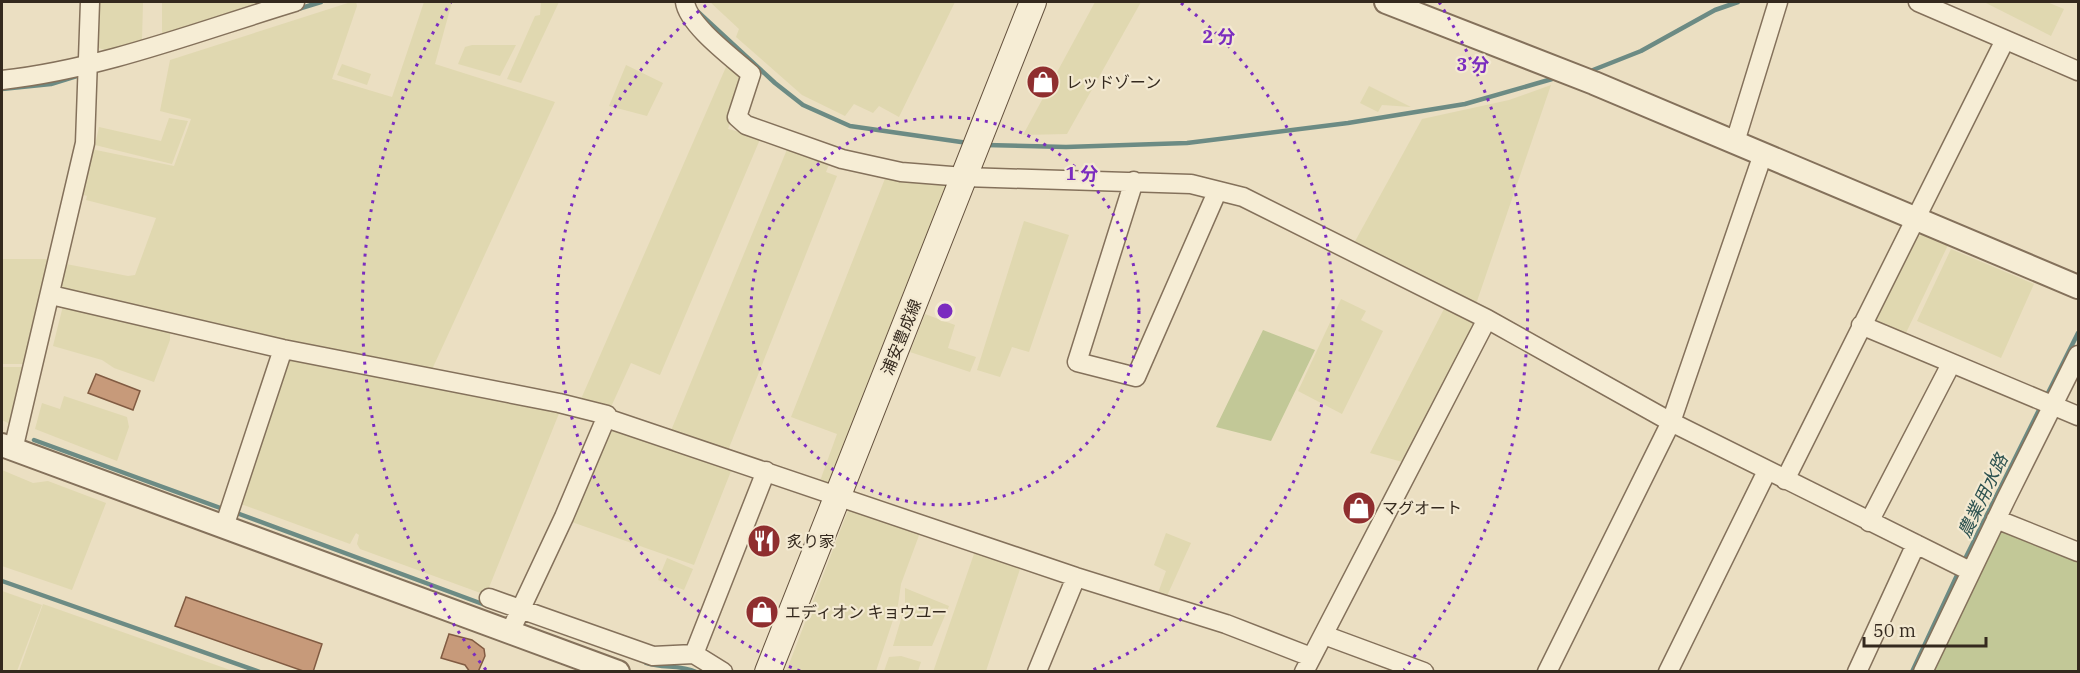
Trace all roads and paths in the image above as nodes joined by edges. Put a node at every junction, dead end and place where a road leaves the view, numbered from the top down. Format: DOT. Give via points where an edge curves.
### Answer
graph roads {
  1 [pos="90,2"];
  2 [pos="295,2"];
  3 [pos="685,2"];
  4 [pos="1033,2"];
  5 [pos="1386,2"];
  6 [pos="1778,2"];
  7 [pos="1918,2"];
  8 [pos="2005,40"];
  9 [pos="2079,70"];
  10 [pos="88,71"];
  11 [pos="2,80"];
  12 [pos="1735,142"];
  13 [pos="1763,154"];
  14 [pos="964,177"];
  15 [pos="1134,181"];
  16 [pos="1217,192"];
  17 [pos="1914,218"];
  18 [pos="2079,287"];
  19 [pos="51,295"];
  20 [pos="1487,319"];
  21 [pos="1861,325"];
  22 [pos="283,349"];
  23 [pos="2079,356"];
  24 [pos="1951,364"];
  25 [pos="2047,403"];
  26 [pos="2079,416"];
  27 [pos="606,418"];
  28 [pos="1671,422"];
  29 [pos="7,447"];
  30 [pos="766,471"];
  31 [pos="1767,471"];
  32 [pos="1785,480"];
  33 [pos="837,496"];
  34 [pos="227,516"];
  35 [pos="1996,519"];
  36 [pos="1869,522"];
  37 [pos="1916,544"];
  38 [pos="2079,552"];
  39 [pos="1964,568"];
  40 [pos="1076,577"];
  41 [pos="489,598"];
  42 [pos="522,608"];
  43 [pos="510,632"];
  44 [pos="1324,635"];
  45 [pos="694,654"];
  46 [pos="1307,664"];
  47 [pos="618,672"];
  48 [pos="723,672"];
  49 [pos="768,672"];
  50 [pos="1037,672"];
  51 [pos="1424,672"];
  52 [pos="1547,672"];
  53 [pos="1668,672"];
  54 [pos="1857,672"];
  55 [pos="1923,672"];
  1 -- 10 [label="street"];
  2 -- 10 [label="street"];
  3 -- 14 [label="street" via="706,33 751,74 737,117 746,125 874,168"];
  4 -- 14 [label="main road, 浦安豊成線"];
  5 -- 12 [label="street"];
  6 -- 12 [label="street"];
  7 -- 8 [label="street"];
  8 -- 9 [label="street"];
  8 -- 17 [label="street"];
  10 -- 11 [label="street"];
  10 -- 19 [label="street" via="85,143"];
  12 -- 13 [label="street"];
  13 -- 17 [label="street"];
  13 -- 28 [label="street"];
  14 -- 15 [label="street"];
  14 -- 33 [label="main road, 浦安豊成線"];
  15 -- 16 [label="street" via="1191,184"];
  15 -- 16 [label="street" via="1077,362 1136,377"];
  16 -- 20 [label="street" via="1242,197"];
  17 -- 18 [label="street"];
  17 -- 21 [label="street"];
  19 -- 22 [label="street"];
  19 -- 29 [label="street"];
  20 -- 28 [label="street"];
  20 -- 44 [label="street"];
  21 -- 24 [label="street"];
  21 -- 32 [label="street"];
  22 -- 27 [label="street" via="559,403 607,415"];
  22 -- 34 [label="street"];
  23 -- 25 [label="street"];
  24 -- 25 [label="street"];
  24 -- 36 [label="street"];
  25 -- 26 [label="street"];
  25 -- 35 [label="street"];
  27 -- 30 [label="street"];
  27 -- 42 [label="street"];
  28 -- 31 [label="street"];
  28 -- 52 [label="street"];
  29 -- 34 [label="street"];
  30 -- 33 [label="street"];
  30 -- 45 [label="street"];
  31 -- 32 [label="street"];
  31 -- 53 [label="street"];
  32 -- 36 [label="street"];
  33 -- 40 [label="street"];
  33 -- 49 [label="main road, 浦安豊成線"];
  34 -- 43 [label="street"];
  35 -- 38 [label="street"];
  35 -- 39 [label="street"];
  36 -- 37 [label="street"];
  37 -- 39 [label="street"];
  37 -- 54 [label="street"];
  39 -- 55 [label="street"];
  40 -- 46 [label="street" via="1226,624"];
  40 -- 50 [label="street"];
  41 -- 42 [label="street"];
  42 -- 43 [label="street"];
  42 -- 45 [label="street" via="653,656"];
  43 -- 47 [label="street"];
  44 -- 46 [label="street"];
  44 -- 51 [label="street"];
  45 -- 48 [label="street"];
}
